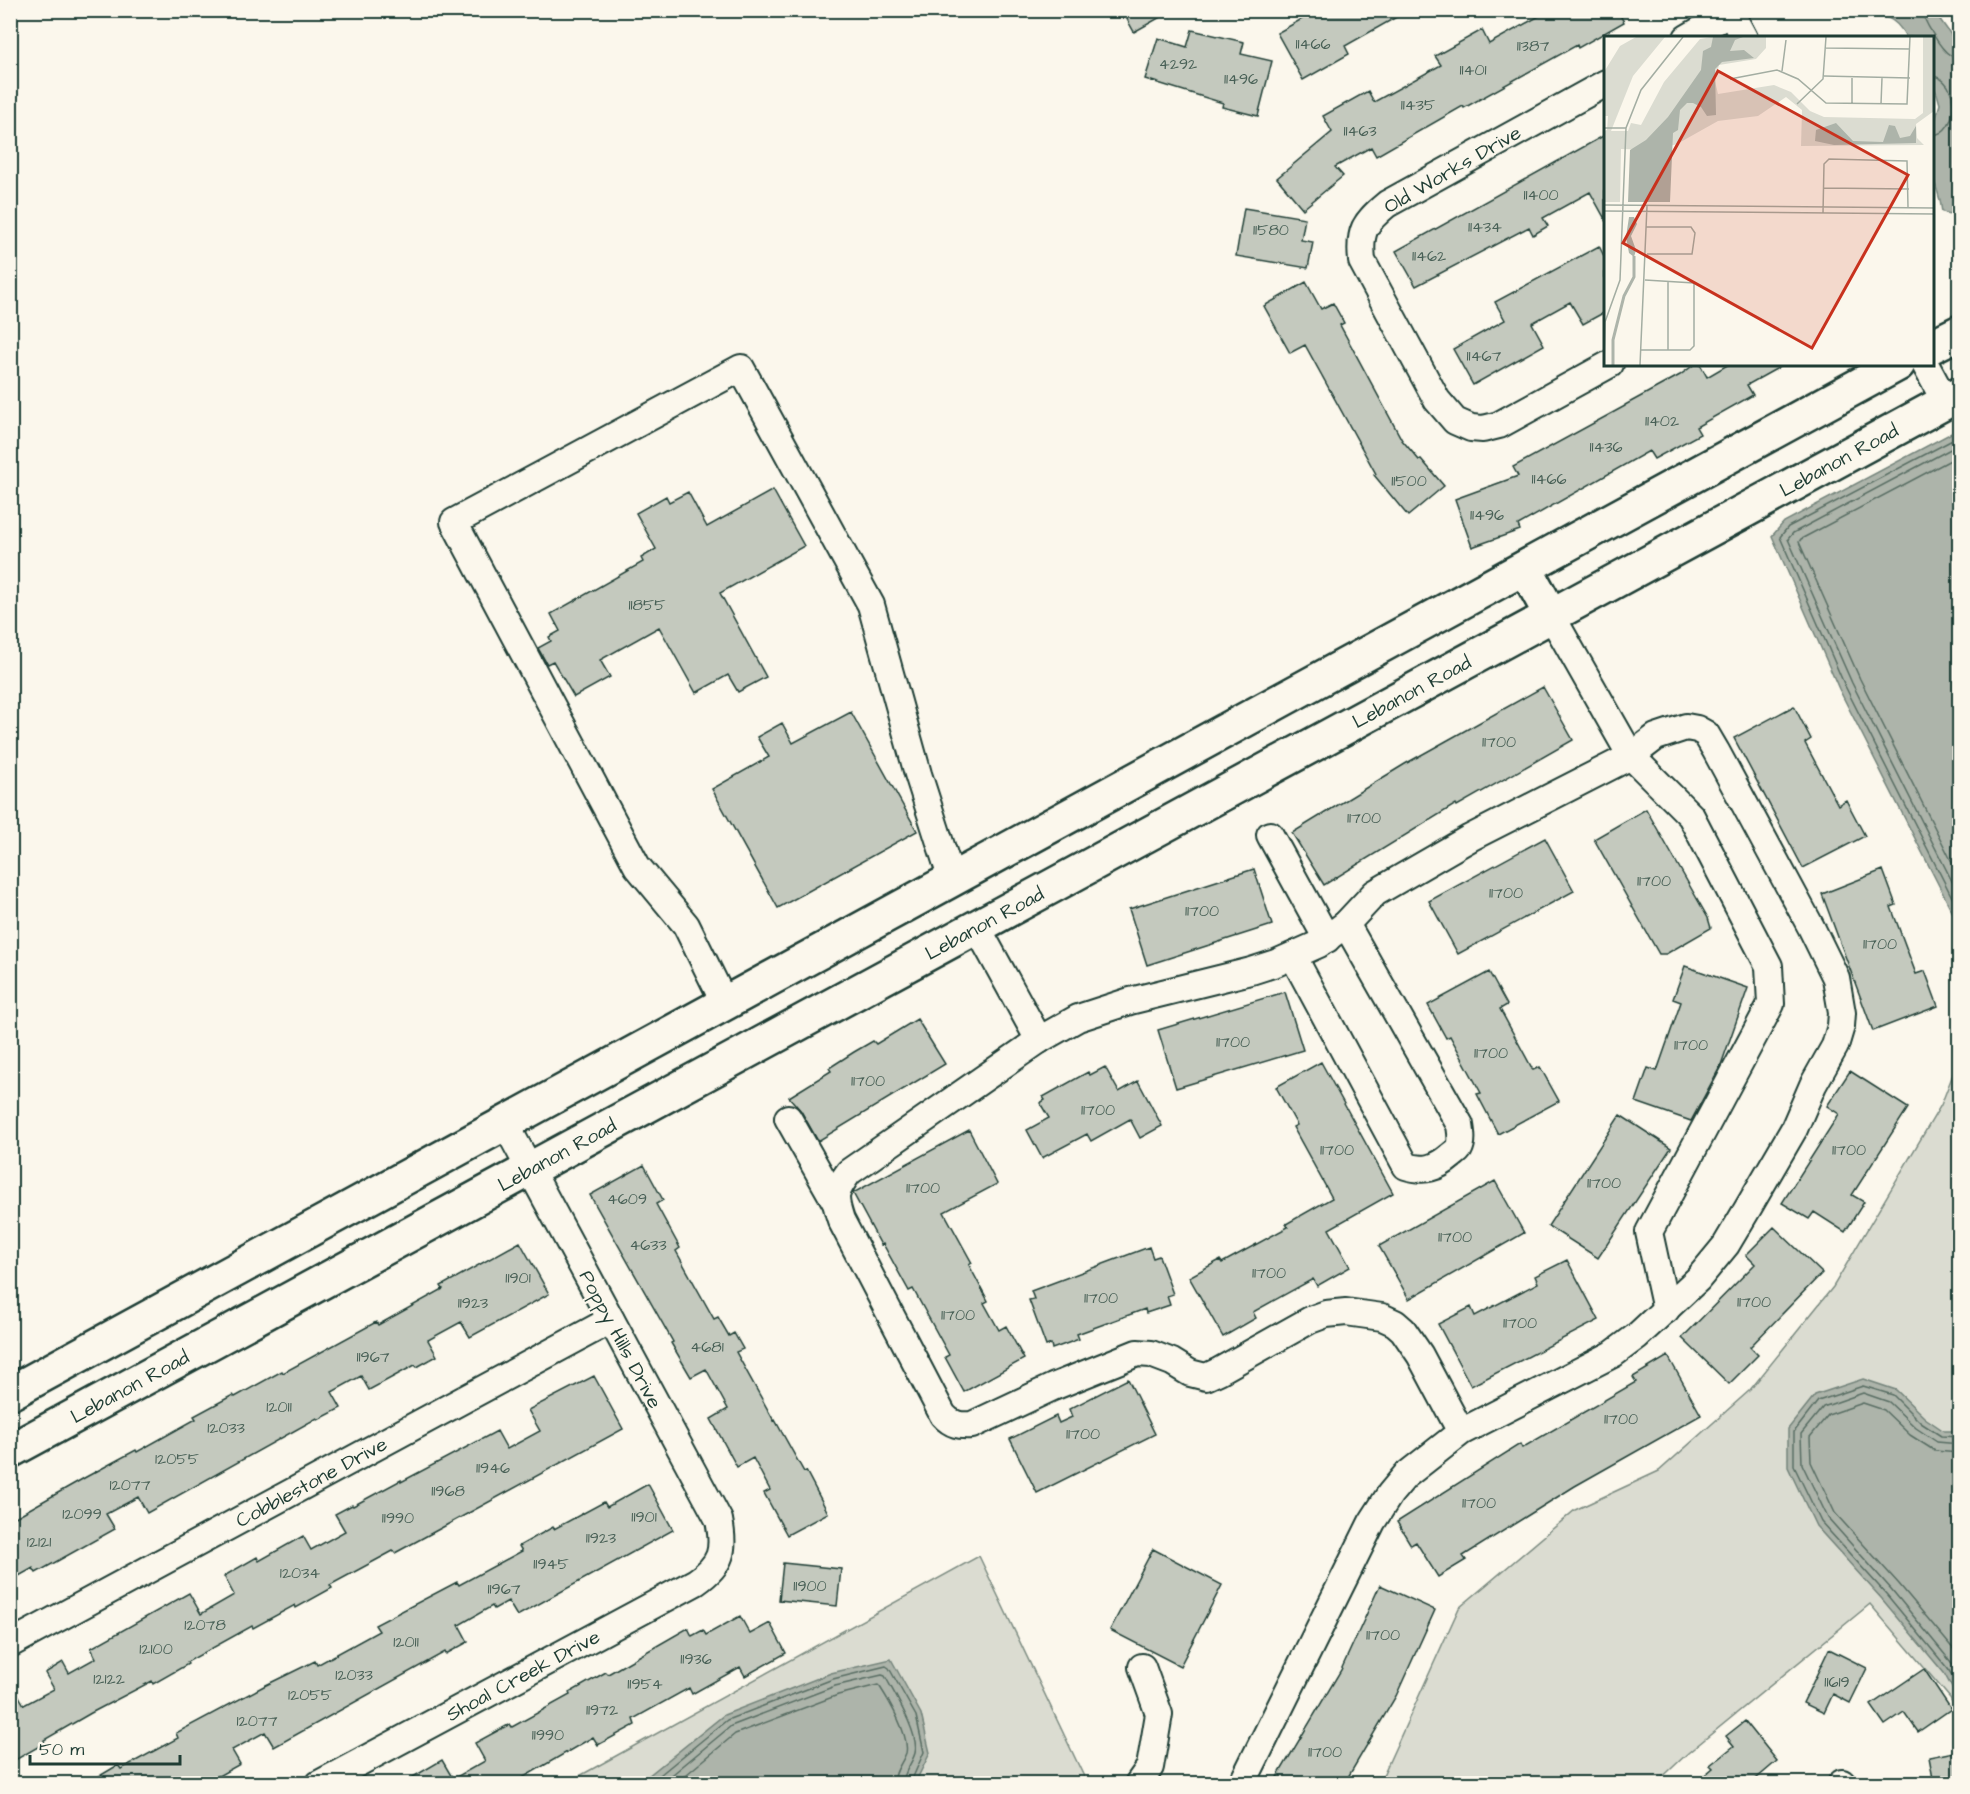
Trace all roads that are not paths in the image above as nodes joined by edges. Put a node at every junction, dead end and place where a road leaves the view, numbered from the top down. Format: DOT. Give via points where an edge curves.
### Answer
graph roads {
  1 [pos="1730,12"];
  2 [pos="1690,36"];
  3 [pos="1743,36"];
  4 [pos="1604,84"];
  5 [pos="1959,332"];
  6 [pos="1934,345"];
  7 [pos="1606,366"];
  8 [pos="1894,366"];
  9 [pos="1927,366"];
  10 [pos="1952,398"];
  11 [pos="1526,568"];
  12 [pos="1551,615"];
  13 [pos="1631,756"];
  14 [pos="1270,835"];
  15 [pos="952,880"];
  16 [pos="977,927"];
  17 [pos="1336,932"];
  18 [pos="1293,956"];
  19 [pos="725,1004"];
  20 [pos="1039,1040"];
  21 [pos="788,1118"];
  22 [pos="505,1124"];
  23 [pos="530,1169"];
  24 [pos="834,1201"];
  25 [pos="1666,1310"];
  26 [pos="611,1320"];
  27 [pos="10,1393"];
  28 [pos="1461,1432"];
  29 [pos="10,1451"];
  30 [pos="719,1559"];
  31 [pos="10,1644"];
  32 [pos="1142,1667"];
  33 [pos="319,1784"];
  34 [pos="1138,1784"];
  35 [pos="1242,1784"];
  1 -- 2 [label="street"];
  1 -- 3 [label="street"];
  4 -- 7 [label="street, Old Works Drive" via="1387,204 1369,218 1360,241 1362,261 1437,400 1455,421 1471,428 1499,425"];
  5 -- 6 [label="main road"];
  8 -- 11 [label="main road"];
  9 -- 10 [label="street"];
  10 -- 12 [label="main road, Lebanon Road"];
  11 -- 12 [label="main road"];
  11 -- 15 [label="main road"];
  12 -- 13 [label="street"];
  12 -- 16 [label="main road, Lebanon Road"];
  13 -- 17 [label="street" via="1470,838 1375,893"];
  13 -- 25 [label="street" via="1690,816 1768,966 1771,994 1771,1004 1649,1232"];
  13 -- 25 [label="street" via="1670,731 1686,727 1706,734 1836,978 1842,1013 1835,1046 1794,1129 1748,1208 1726,1245"];
  14 -- 17 [label="street"];
  15 -- 16 [label="main road"];
  15 -- 19 [label="main road"];
  15 -- 19 [label="street" via="871,605 741,368 454,522 637,866 686,925"];
  16 -- 20 [label="street"];
  16 -- 23 [label="main road, Lebanon Road"];
  17 -- 18 [label="street"];
  17 -- 18 [label="street" via="1460,1125 1459,1149 1444,1162 1431,1169 1406,1166"];
  18 -- 20 [label="street" via="1078,1018"];
  19 -- 22 [label="main road"];
  20 -- 24 [label="street" via="849,1172"];
  21 -- 24 [label="street"];
  22 -- 23 [label="street, Poppy Hills Drive"];
  22 -- 27 [label="main road"];
  23 -- 26 [label="street, Poppy Hills Drive"];
  23 -- 29 [label="main road, Lebanon Road"];
  24 -- 28 [label="street" via="950,1423 972,1425 1053,1386 1137,1353 1151,1354 1206,1377 1310,1320 1346,1312 1382,1317 1403,1330"];
  25 -- 28 [label="street" via="1613,1354"];
  26 -- 30 [label="street, Poppy Hills Drive" via="719,1520"];
  26 -- 31 [label="street, Cobblestone Drive"];
  28 -- 35 [label="street" via="1405,1476 1372,1522"];
  30 -- 33 [label="street, Shoal Creek Drive" via="696,1582"];
  32 -- 34 [label="street" via="1159,1714 1149,1767"];
}
